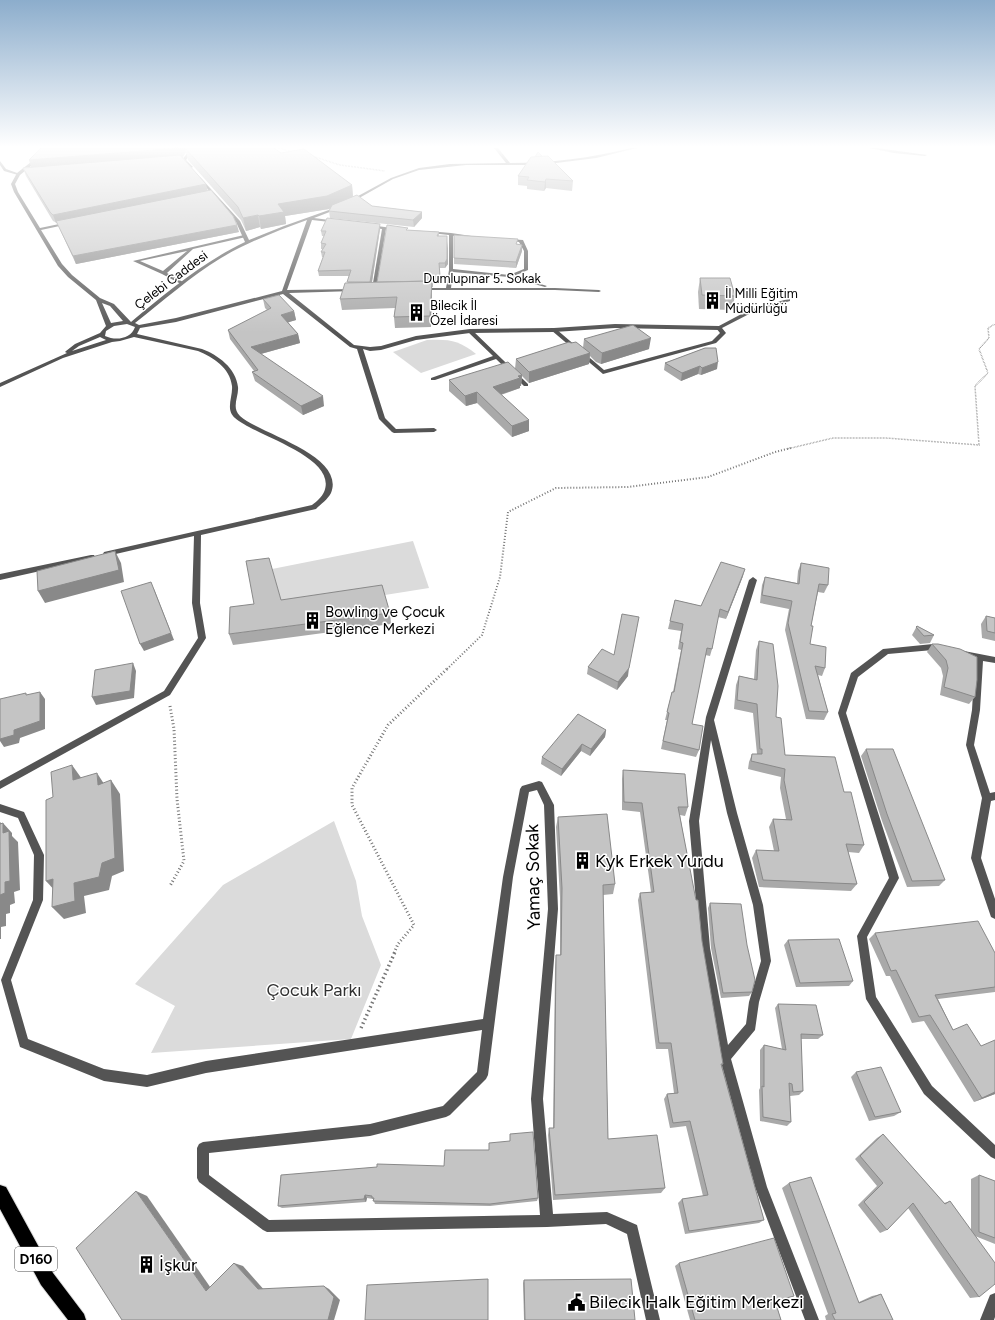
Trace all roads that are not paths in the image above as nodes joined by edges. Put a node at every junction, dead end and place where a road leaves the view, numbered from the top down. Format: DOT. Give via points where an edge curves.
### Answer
graph roads {
  1 [pos="27,210"];
  2 [pos="227,210"];
  3 [pos="334,210"];
  4 [pos="310,219"];
  5 [pos="70,222"];
  6 [pos="340,222"];
  7 [pos="362,225"];
  8 [pos="39,228"];
  9 [pos="384,228"];
  10 [pos="399,229"];
  11 [pos="421,231"];
  12 [pos="451,234"];
  13 [pos="244,236"];
  14 [pos="482,238"];
  15 [pos="506,240"];
  16 [pos="248,243"];
  17 [pos="191,248"];
  18 [pos="451,270"];
  19 [pos="164,273"];
  20 [pos="509,276"];
  21 [pos="181,283"];
  22 [pos="448,288"];
  23 [pos="360,289"];
  24 [pos="367,289"];
  25 [pos="374,289"];
  26 [pos="382,289"];
  27 [pos="418,289"];
  28 [pos="556,289"];
  29 [pos="599,291"];
  30 [pos="284,292"];
  31 [pos="98,299"];
  32 [pos="788,300"];
  33 [pos="176,320"];
  34 [pos="130,323"];
  35 [pos="110,326"];
  36 [pos="138,327"];
  37 [pos="719,328"];
  38 [pos="554,330"];
  39 [pos="470,331"];
  40 [pos="102,334"];
  41 [pos="135,334"];
  42 [pos="111,340"];
  43 [pos="360,348"];
  44 [pos="61,357"];
  45 [pos="496,357"];
  46 [pos="433,379"];
  47 [pos="0,385"];
  48 [pos="526,385"];
  49 [pos="434,430"];
  50 [pos="198,534"];
  51 [pos="0,577"];
  52 [pos="753,580"];
  53 [pos="979,657"];
  54 [pos="995,660"];
  55 [pos="710,717"];
  56 [pos="0,786"];
  57 [pos="991,797"];
  58 [pos="0,808"];
  59 [pos="995,914"];
  60 [pos="488,1024"];
  61 [pos="725,1058"];
  62 [pos="995,1153"];
  63 [pos="0,1193"];
  64 [pos="547,1221"];
  65 [pos="995,1300"];
  66 [pos="78,1320"];
  67 [pos="652,1320"];
  68 [pos="812,1320"];
  69 [pos="987,1320"];
  1 -- 8 [label="street"];
  2 -- 13 [label="street" via="238,222"];
  3 -- 4 [label="street, Çelebi Caddesi"];
  4 -- 6 [label="street"];
  4 -- 16 [label="street, Çelebi Caddesi"];
  4 -- 30 [label="street"];
  5 -- 8 [label="street"];
  7 -- 9 [label="street"];
  8 -- 31 [label="street" via="60,265"];
  9 -- 10 [label="street"];
  9 -- 25 [label="street"];
  11 -- 12 [label="street"];
  12 -- 14 [label="street"];
  12 -- 18 [label="street"];
  13 -- 16 [label="street"];
  13 -- 17 [label="street"];
  15 -- 20 [label="street" via="521,241 526,251 526,270"];
  16 -- 21 [label="street, Çelebi Caddesi"];
  17 -- 19 [label="street"];
  17 -- 19 [label="street" via="135,261"];
  18 -- 20 [label="street"];
  18 -- 22 [label="street"];
  19 -- 21 [label="street"];
  20 -- 28 [label="street"];
  21 -- 34 [label="street, Çelebi Caddesi"];
  22 -- 27 [label="street, Dumlupınar 5. Sokak"];
  22 -- 28 [label="street, Dumlupınar 5. Sokak"];
  23 -- 30 [label="street"];
  24 -- 25 [label="street"];
  25 -- 26 [label="street"];
  28 -- 29 [label="street, Dumlupınar 5. Sokak"];
  30 -- 33 [label="street"];
  30 -- 43 [label="street" via="352,346"];
  31 -- 34 [label="street" via="112,305"];
  31 -- 35 [label="street"];
  32 -- 37 [label="street" via="751,311"];
  33 -- 36 [label="street"];
  33 -- 41 [label="street" via="165,326"];
  34 -- 35 [label="street"];
  34 -- 36 [label="street"];
  35 -- 40 [label="street" via="105,328"];
  36 -- 41 [label="street"];
  37 -- 38 [label="street" via="621,326"];
  37 -- 38 [label="street" via="723,333 714,342 603,372"];
  38 -- 39 [label="street"];
  39 -- 43 [label="street" via="416,338 381,348"];
  39 -- 45 [label="street"];
  40 -- 42 [label="street"];
  40 -- 44 [label="street" via="77,345"];
  41 -- 42 [label="street"];
  41 -- 50 [label="street" via="200,350 214,356 229,371 235,387 232,406 236,416 317,461 329,478 328,492 314,507"];
  42 -- 44 [label="street"];
  43 -- 49 [label="street" via="382,418 394,431"];
  44 -- 47 [label="street"];
  45 -- 46 [label="street"];
  45 -- 48 [label="street"];
  50 -- 51 [label="street"];
  50 -- 56 [label="street" via="196,603 202,638 167,693"];
  52 -- 55 [label="street"];
  53 -- 54 [label="street"];
  53 -- 57 [label="street" via="976,710 970,745"];
  53 -- 62 [label="street" via="933,647 886,650 854,675 842,713 894,878 862,936 871,999 928,1090"];
  55 -- 61 [label="street" via="694,821 705,948"];
  55 -- 61 [label="street" via="732,813 758,905 766,961 754,1002 751,1026"];
  57 -- 59 [label="street" via="976,858"];
  58 -- 60 [label="street" via="21,815 40,855 38,900 6,980 24,1043 104,1075 147,1081 206,1067"];
  60 -- 64 [label="street, Yamaç Sokak" via="508,877 525,789 539,785 549,805 553,909 538,1099"];
  60 -- 64 [label="street" via="482,1075 446,1111 370,1130 203,1148 203,1178 267,1226"];
  61 -- 68 [label="street" via="761,1187"];
  63 -- 66 [label="main road, D160" via="47,1278"];
  64 -- 67 [label="street" via="607,1218 632,1230"];
  65 -- 69 [label="street"];
}
